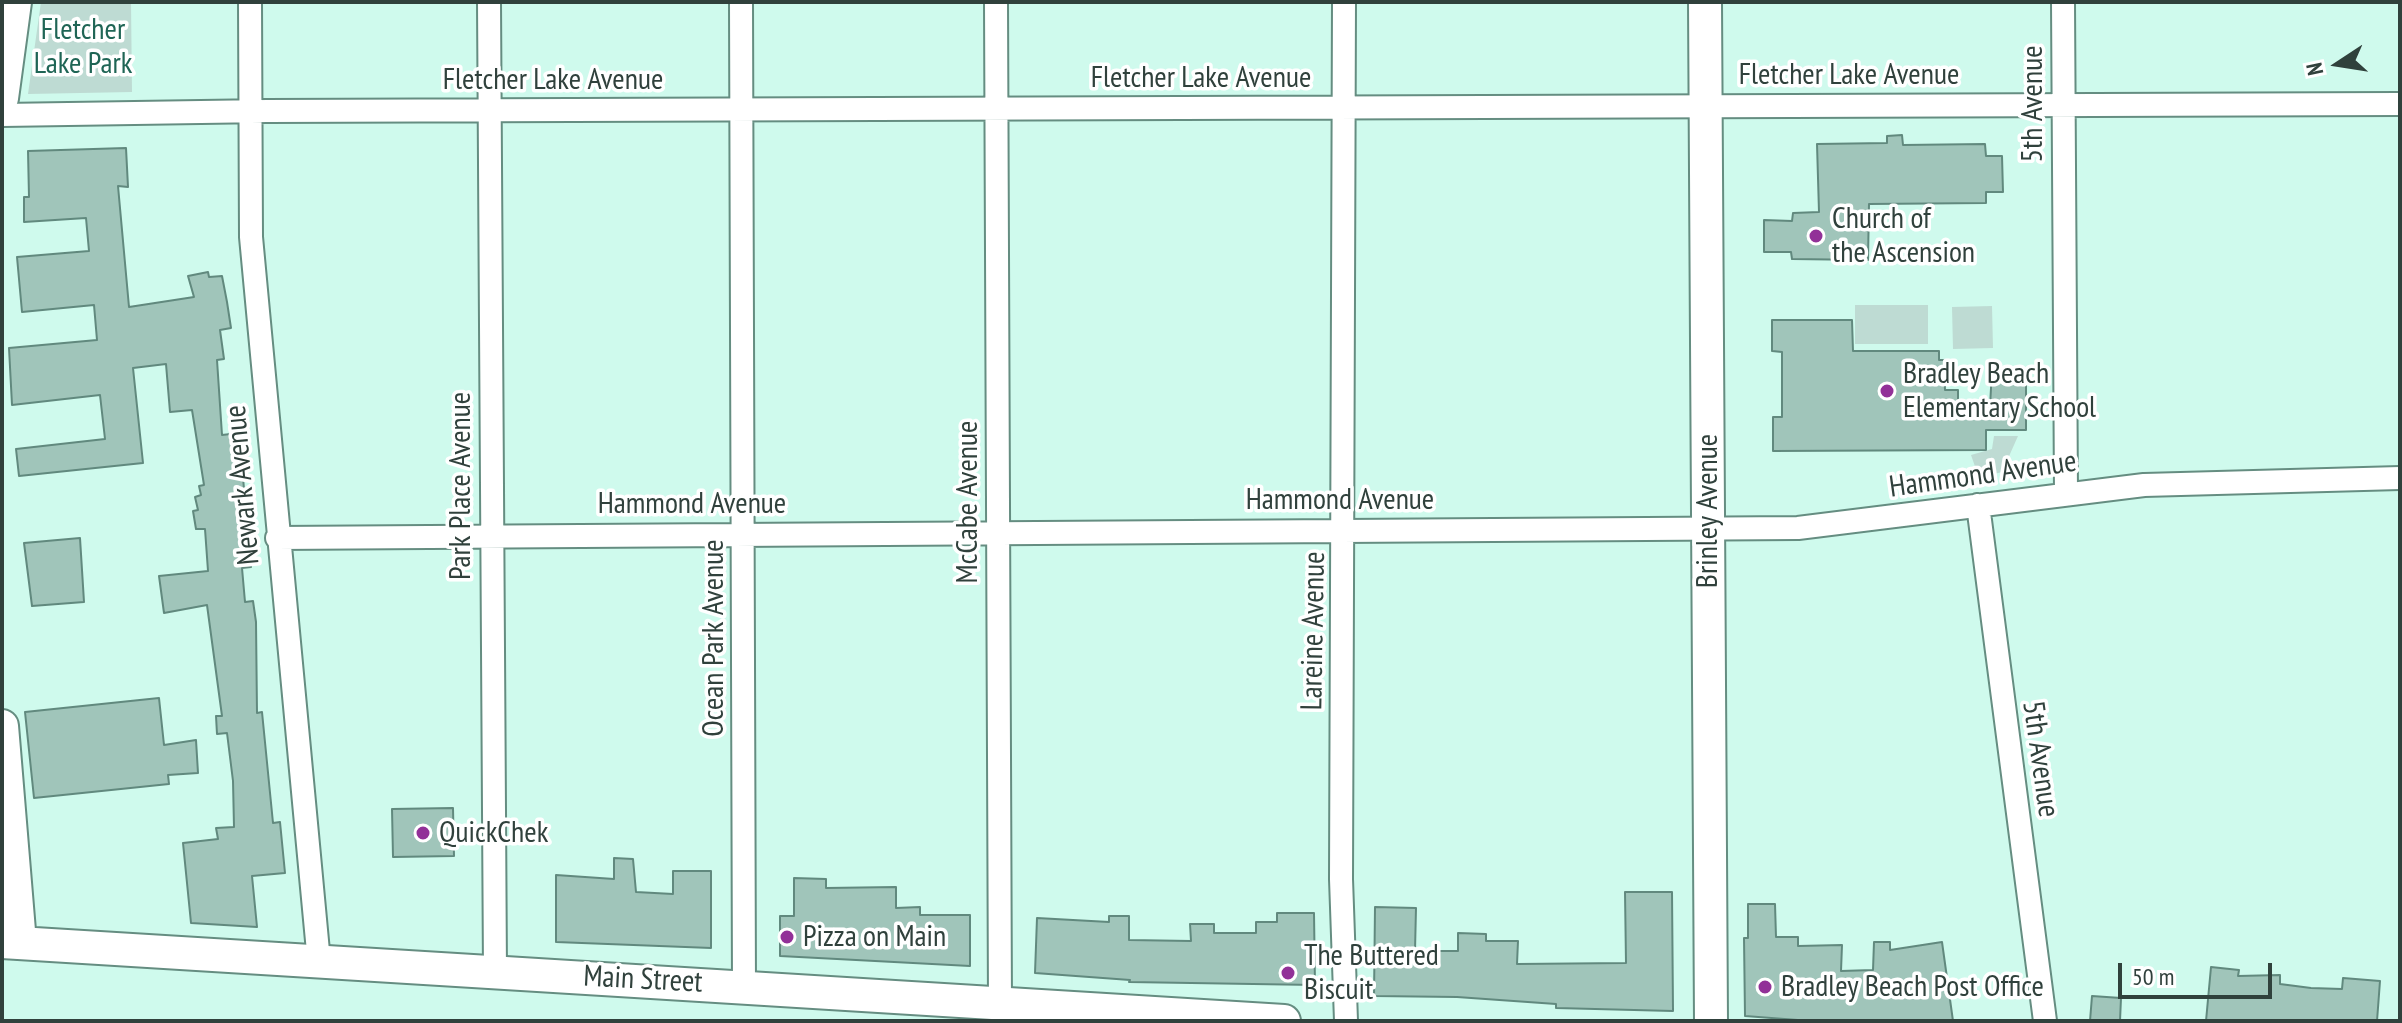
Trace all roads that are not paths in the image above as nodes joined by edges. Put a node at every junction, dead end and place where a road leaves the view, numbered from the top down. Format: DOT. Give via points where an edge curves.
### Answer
graph roads {
  1 [pos="15,2"];
  2 [pos="250,2"];
  3 [pos="489,2"];
  4 [pos="741,2"];
  5 [pos="996,2"];
  6 [pos="1344,2"];
  7 [pos="1705,2"];
  8 [pos="2063,2"];
  9 [pos="2,98"];
  10 [pos="2063,104"];
  11 [pos="2400,104"];
  12 [pos="1706,105"];
  13 [pos="1343,108"];
  14 [pos="490,110"];
  15 [pos="742,110"];
  16 [pos="997,110"];
  17 [pos="251,111"];
  18 [pos="2,115"];
  19 [pos="2400,478"];
  20 [pos="2066,494"];
  21 [pos="1978,505"];
  22 [pos="1708,528"];
  23 [pos="1344,530"];
  24 [pos="998,532"];
  25 [pos="743,533"];
  26 [pos="491,535"];
  27 [pos="277,538"];
  28 [pos="2,726"];
  29 [pos="11,942"];
  30 [pos="319,962"];
  31 [pos="495,971"];
  32 [pos="744,986"];
  33 [pos="1000,1003"];
  34 [pos="1284,1021"];
  35 [pos="1346,1021"];
  36 [pos="1711,1021"];
  37 [pos="2045,1021"];
  1 -- 9 [label="street"];
  2 -- 17 [label="street, Newark Avenue"];
  3 -- 14 [label="street, Park Place Avenue"];
  4 -- 15 [label="street, Ocean Park Avenue"];
  5 -- 16 [label="street, McCabe Avenue"];
  6 -- 13 [label="street, Lareine Avenue"];
  7 -- 12 [label="street, Brinley Avenue"];
  8 -- 10 [label="street, 5th Avenue"];
  10 -- 11 [label="street, Fletcher Lake Avenue"];
  10 -- 12 [label="street, Fletcher Lake Avenue"];
  10 -- 20 [label="street, 5th Avenue"];
  12 -- 13 [label="street, Fletcher Lake Avenue"];
  12 -- 22 [label="street, Brinley Avenue"];
  13 -- 16 [label="street, Fletcher Lake Avenue"];
  13 -- 23 [label="street, Lareine Avenue"];
  14 -- 15 [label="street, Fletcher Lake Avenue"];
  14 -- 17 [label="street, Fletcher Lake Avenue"];
  14 -- 26 [label="street, Park Place Avenue"];
  15 -- 16 [label="street, Fletcher Lake Avenue"];
  15 -- 25 [label="street, Ocean Park Avenue"];
  16 -- 24 [label="street, McCabe Avenue"];
  17 -- 18 [label="street, Fletcher Lake Avenue"];
  17 -- 27 [label="street, Newark Avenue" via="251,237"];
  19 -- 20 [label="street, Hammond Avenue" via="2144,485"];
  20 -- 21 [label="street, Hammond Avenue"];
  21 -- 22 [label="street, Hammond Avenue" via="1798,528"];
  21 -- 37 [label="street, 5th Avenue"];
  22 -- 23 [label="street, Hammond Avenue"];
  22 -- 36 [label="street, Brinley Avenue"];
  23 -- 24 [label="street, Hammond Avenue"];
  23 -- 35 [label="street, Lareine Avenue" via="1341,879"];
  24 -- 25 [label="street, Hammond Avenue"];
  24 -- 33 [label="street, McCabe Avenue"];
  25 -- 26 [label="street, Hammond Avenue"];
  25 -- 32 [label="street, Ocean Park Avenue"];
  26 -- 27 [label="street, Hammond Avenue"];
  26 -- 31 [label="street, Park Place Avenue"];
  27 -- 30 [label="street, Newark Avenue"];
  28 -- 29 [label="street"];
  29 -- 30 [label="street, Main Street"];
  30 -- 31 [label="street, Main Street"];
  31 -- 32 [label="street, Main Street"];
  32 -- 33 [label="street, Main Street"];
  33 -- 34 [label="street, Main Street"];
}
